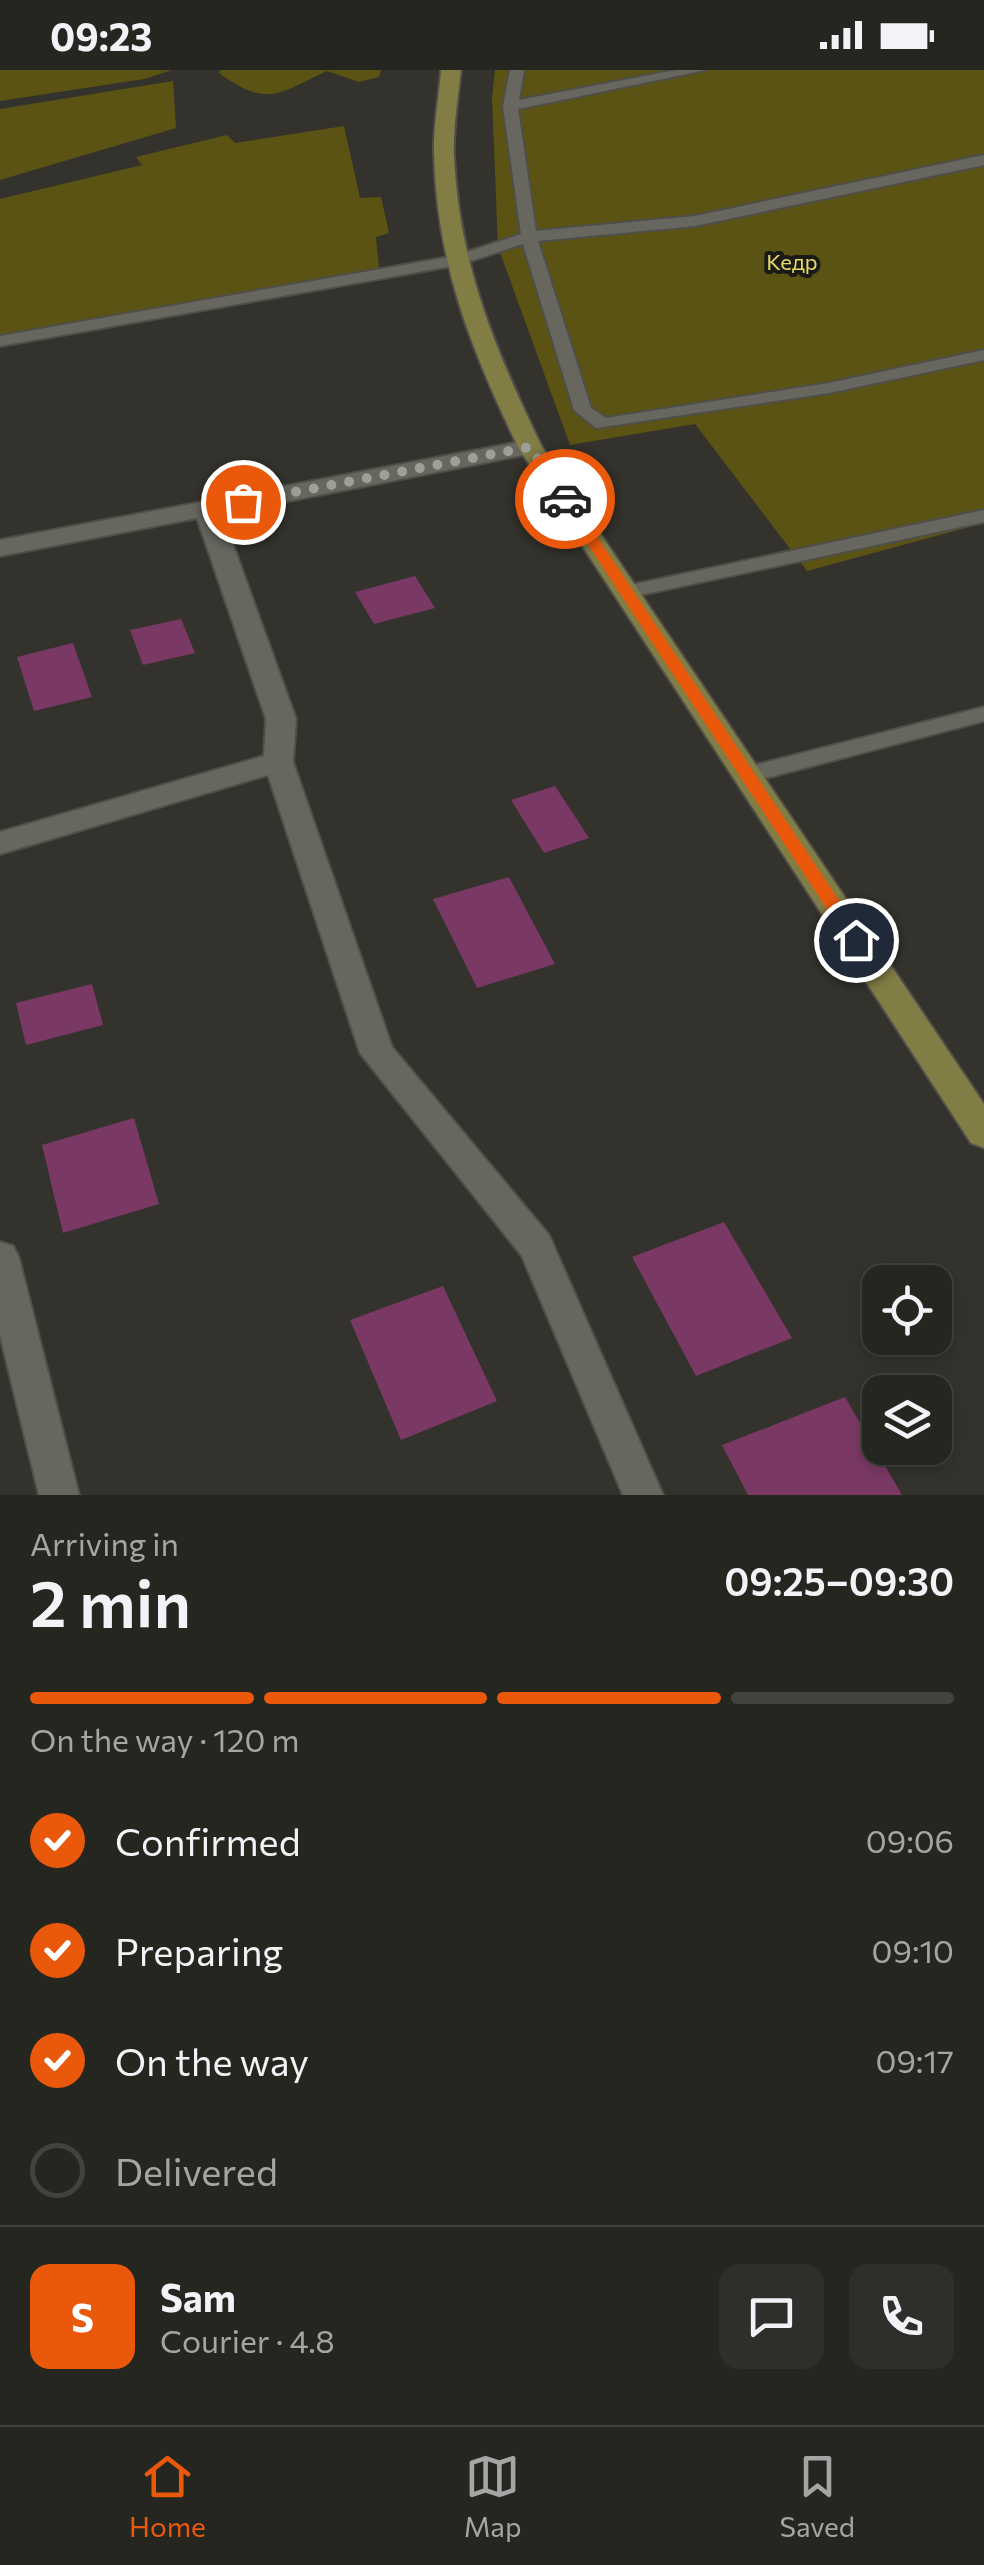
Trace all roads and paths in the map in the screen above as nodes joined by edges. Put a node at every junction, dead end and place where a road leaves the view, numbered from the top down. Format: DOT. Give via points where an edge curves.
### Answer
graph roads {
  1 [pos="450,70"];
  2 [pos="517,70"];
  3 [pos="699,70"];
  4 [pos="510,106"];
  5 [pos="984,160"];
  6 [pos="529,236"];
  7 [pos="458,260"];
  8 [pos="0,341"];
  9 [pos="984,355"];
  10 [pos="530,447"];
  11 [pos="208,509"];
  12 [pos="984,516"];
  13 [pos="0,548"];
  14 [pos="626,592"];
  15 [pos="984,714"];
  16 [pos="278,762"];
  17 [pos="747,775"];
  18 [pos="0,844"];
  19 [pos="984,1133"];
  20 [pos="0,1258"];
  21 [pos="60,1495"];
  22 [pos="643,1495"];
  1 -- 7 [label="main road" via="444,152"];
  2 -- 4 [label="lane"];
  3 -- 4 [label="lane"];
  4 -- 6 [label="lane"];
  5 -- 6 [label="lane" via="695,221"];
  6 -- 7 [label="lane"];
  6 -- 9 [label="lane" via="583,410 602,424"];
  7 -- 8 [label="lane"];
  7 -- 10 [label="main road" via="484,351"];
  10 -- 11 [label="street"];
  10 -- 14 [label="main road"];
  11 -- 13 [label="street"];
  11 -- 16 [label="street" via="281,719"];
  12 -- 14 [label="lane"];
  14 -- 17 [label="main road"];
  15 -- 17 [label="lane"];
  16 -- 18 [label="street"];
  16 -- 22 [label="street" via="377,1053 536,1246"];
  17 -- 19 [label="main road"];
  20 -- 21 [label="street"];
}
